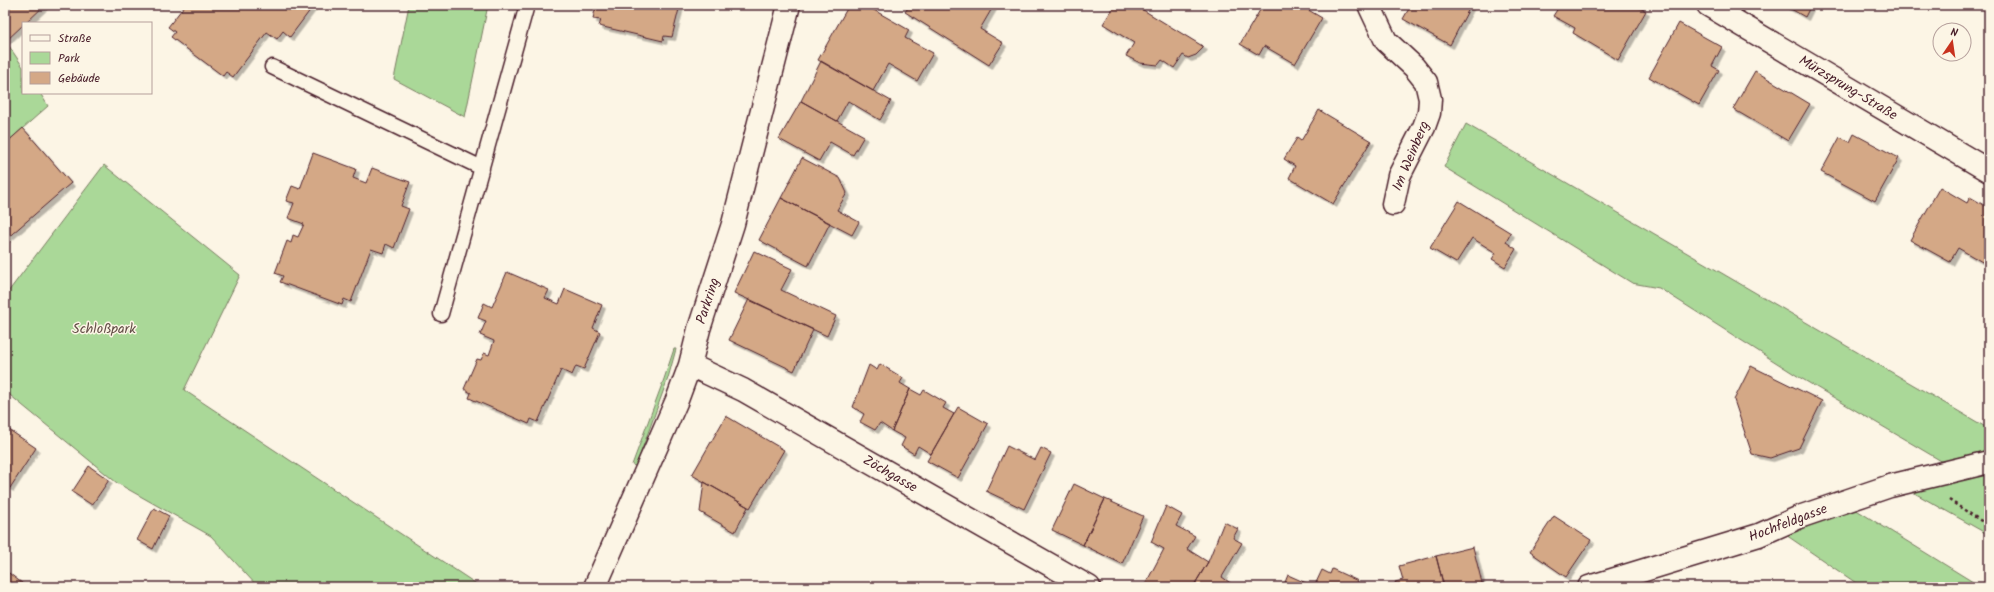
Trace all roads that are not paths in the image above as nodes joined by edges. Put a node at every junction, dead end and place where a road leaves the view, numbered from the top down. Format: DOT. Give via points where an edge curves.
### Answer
graph roads {
  1 [pos="527,5"];
  2 [pos="789,5"];
  3 [pos="1708,5"];
  4 [pos="1370,6"];
  5 [pos="272,67"];
  6 [pos="482,168"];
  7 [pos="1989,171"];
  8 [pos="1393,204"];
  9 [pos="441,314"];
  10 [pos="690,365"];
  11 [pos="1989,462"];
  12 [pos="595,587"];
  13 [pos="1089,587"];
  14 [pos="1588,587"];
  1 -- 6 [label="lane"];
  2 -- 10 [label="street, Parkring" via="733,224 699,328"];
  3 -- 7 [label="street, Mürzsprung-Straße"];
  4 -- 8 [label="street, Im Weinberg" via="1386,41 1426,82 1430,99 1429,113 1402,171"];
  5 -- 6 [label="lane"];
  6 -- 9 [label="lane"];
  10 -- 12 [label="street, Parkring"];
  10 -- 13 [label="street, Zöchgasse" via="743,390"];
  11 -- 14 [label="street, Hochfeldgasse" via="1847,500 1737,542"];
}
